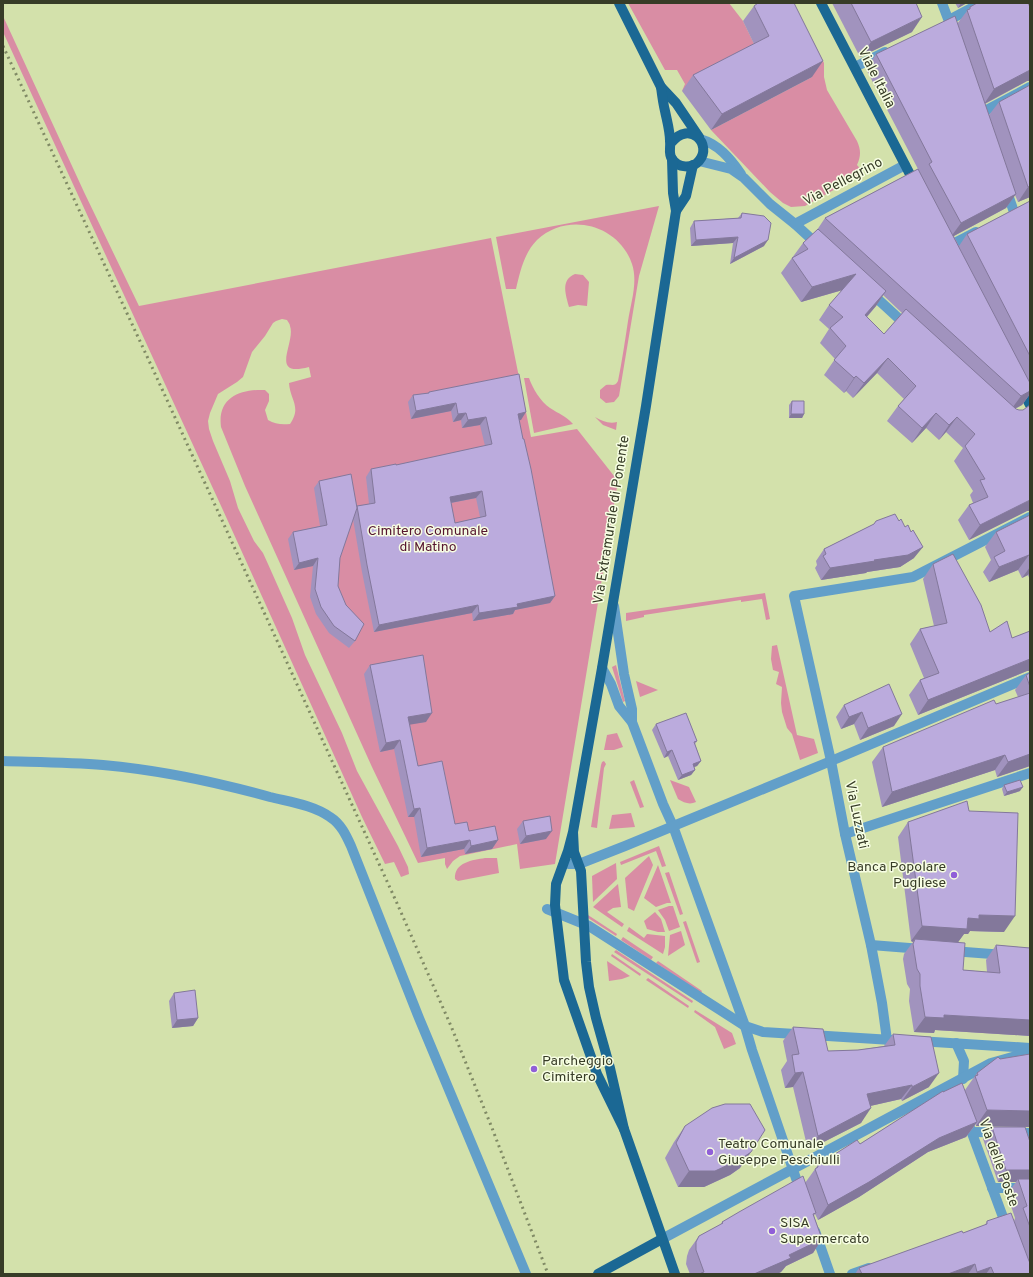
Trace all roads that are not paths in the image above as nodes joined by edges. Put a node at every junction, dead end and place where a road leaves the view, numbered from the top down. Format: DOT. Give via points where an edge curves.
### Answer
graph roads {
  1 [pos="619,3"];
  2 [pos="821,3"];
  3 [pos="942,3"];
  4 [pos="981,3"];
  5 [pos="949,20"];
  6 [pos="956,41"];
  7 [pos="894,48"];
  8 [pos="855,67"];
  9 [pos="661,87"];
  10 [pos="1030,87"];
  11 [pos="981,113"];
  12 [pos="700,139"];
  13 [pos="671,143"];
  14 [pos="672,160"];
  15 [pos="696,163"];
  16 [pos="905,165"];
  17 [pos="744,178"];
  18 [pos="1004,181"];
  19 [pos="919,192"];
  20 [pos="1025,206"];
  21 [pos="676,211"];
  22 [pos="795,224"];
  23 [pos="987,226"];
  24 [pos="947,247"];
  25 [pos="824,250"];
  26 [pos="864,287"];
  27 [pos="916,334"];
  28 [pos="1016,378"];
  29 [pos="1028,408"];
  30 [pos="1030,517"];
  31 [pos="613,601"];
  32 [pos="605,649"];
  33 [pos="622,662"];
  34 [pos="602,668"];
  35 [pos="1030,677"];
  36 [pos="632,722"];
  37 [pos="3,761"];
  38 [pos="831,762"];
  39 [pos="1030,773"];
  40 [pos="673,826"];
  41 [pos="573,832"];
  42 [pos="845,834"];
  43 [pos="564,862"];
  44 [pos="578,864"];
  45 [pos="552,912"];
  46 [pos="584,924"];
  47 [pos="871,945"];
  48 [pos="1030,958"];
  49 [pos="745,1026"];
  50 [pos="887,1040"];
  51 [pos="956,1043"];
  52 [pos="1030,1048"];
  53 [pos="1030,1052"];
  54 [pos="963,1079"];
  55 [pos="962,1104"];
  56 [pos="624,1129"];
  57 [pos="972,1132"];
  58 [pos="1030,1133"];
  59 [pos="792,1169"];
  60 [pos="992,1188"];
  61 [pos="1030,1188"];
  62 [pos="803,1199"];
  63 [pos="811,1222"];
  64 [pos="662,1239"];
  65 [pos="1011,1240"];
  66 [pos="881,1264"];
  67 [pos="526,1274"];
  68 [pos="598,1274"];
  69 [pos="675,1274"];
  70 [pos="830,1274"];
  71 [pos="852,1274"];
  1 -- 9 [label="main road, Via Extramurale di Ponente"];
  2 -- 8 [label="main road, Viale Italia"];
  3 -- 5 [label="street"];
  4 -- 5 [label="street"];
  5 -- 6 [label="street"];
  7 -- 8 [label="street"];
  8 -- 16 [label="main road, Viale Italia"];
  9 -- 12 [label="main road, Via Extramurale di Ponente" via="676,103"];
  9 -- 13 [label="main road, Via Extramurale di Ponente"];
  10 -- 11 [label="street"];
  12 -- 13 [label="main road" via="693,134 684,133 676,136"];
  12 -- 15 [label="main road, Via Extramurale di Ponente" via="703,154"];
  12 -- 17 [label="street" via="726,154"];
  13 -- 14 [label="main road, Via Extramurale di Ponente" via="669,151"];
  14 -- 15 [label="main road" via="686,167"];
  14 -- 21 [label="main road, Via Extramurale di Ponente"];
  15 -- 17 [label="street" via="731,169"];
  15 -- 21 [label="main road, Via Extramurale di Ponente" via="686,196"];
  16 -- 19 [label="main road, Viale Italia"];
  16 -- 22 [label="street, Via Pellegrino"];
  17 -- 22 [label="street"];
  18 -- 20 [label="street" via="1011,213"];
  21 -- 31 [label="main road, Via Extramurale di Ponente"];
  22 -- 25 [label="street"];
  23 -- 24 [label="street"];
  26 -- 27 [label="street"];
  28 -- 29 [label="main road"];
  30 -- 38 [label="street, Via Luzzati" via="913,577 794,596"];
  31 -- 32 [label="main road, Via Extramurale di Ponente"];
  31 -- 33 [label="street"];
  32 -- 33 [label="street" via="617,654"];
  32 -- 34 [label="main road, Via Extramurale di Ponente"];
  33 -- 36 [label="street" via="632,709"];
  34 -- 36 [label="street" via="619,706"];
  34 -- 41 [label="main road, Via Extramurale di Ponente"];
  35 -- 38 [label="street"];
  36 -- 40 [label="street"];
  37 -- 67 [label="street" via="103,765 160,773 238,788 315,809 340,825 351,846 419,1018"];
  38 -- 40 [label="street"];
  38 -- 42 [label="street, Via Luzzati"];
  39 -- 42 [label="street"];
  40 -- 44 [label="street"];
  40 -- 49 [label="street"];
  41 -- 43 [label="main road, Via Extramurale di Ponente"];
  41 -- 44 [label="main road, Via Extramurale di Ponente" via="574,852"];
  42 -- 47 [label="street, Via Luzzati"];
  43 -- 44 [label="street"];
  43 -- 45 [label="main road, Via Extramurale di Ponente" via="556,884"];
  44 -- 46 [label="main road, Via Extramurale di Ponente" via="581,871"];
  45 -- 46 [label="street"];
  45 -- 56 [label="main road, Via Extramurale di Ponente" via="564,980 597,1074"];
  46 -- 49 [label="street"];
  46 -- 56 [label="main road, Via Extramurale di Ponente" via="589,987"];
  47 -- 48 [label="street"];
  47 -- 50 [label="street, Via Luzzati"];
  49 -- 50 [label="street" via="763,1032"];
  49 -- 59 [label="street"];
  50 -- 51 [label="street"];
  51 -- 52 [label="street"];
  51 -- 54 [label="street" via="964,1061"];
  53 -- 54 [label="street" via="991,1063"];
  54 -- 59 [label="street" via="955,1087"];
  55 -- 57 [label="street, Via delle Poste"];
  56 -- 64 [label="main road, Via Extramurale di Ponente"];
  57 -- 58 [label="street"];
  57 -- 60 [label="street, Via delle Poste"];
  59 -- 62 [label="street"];
  59 -- 64 [label="street"];
  60 -- 61 [label="street"];
  60 -- 65 [label="street, Via delle Poste" via="1000,1221"];
  63 -- 70 [label="street"];
  64 -- 68 [label="main road"];
  64 -- 69 [label="main road, Via Extramurale di Ponente"];
  66 -- 71 [label="street"];
}
